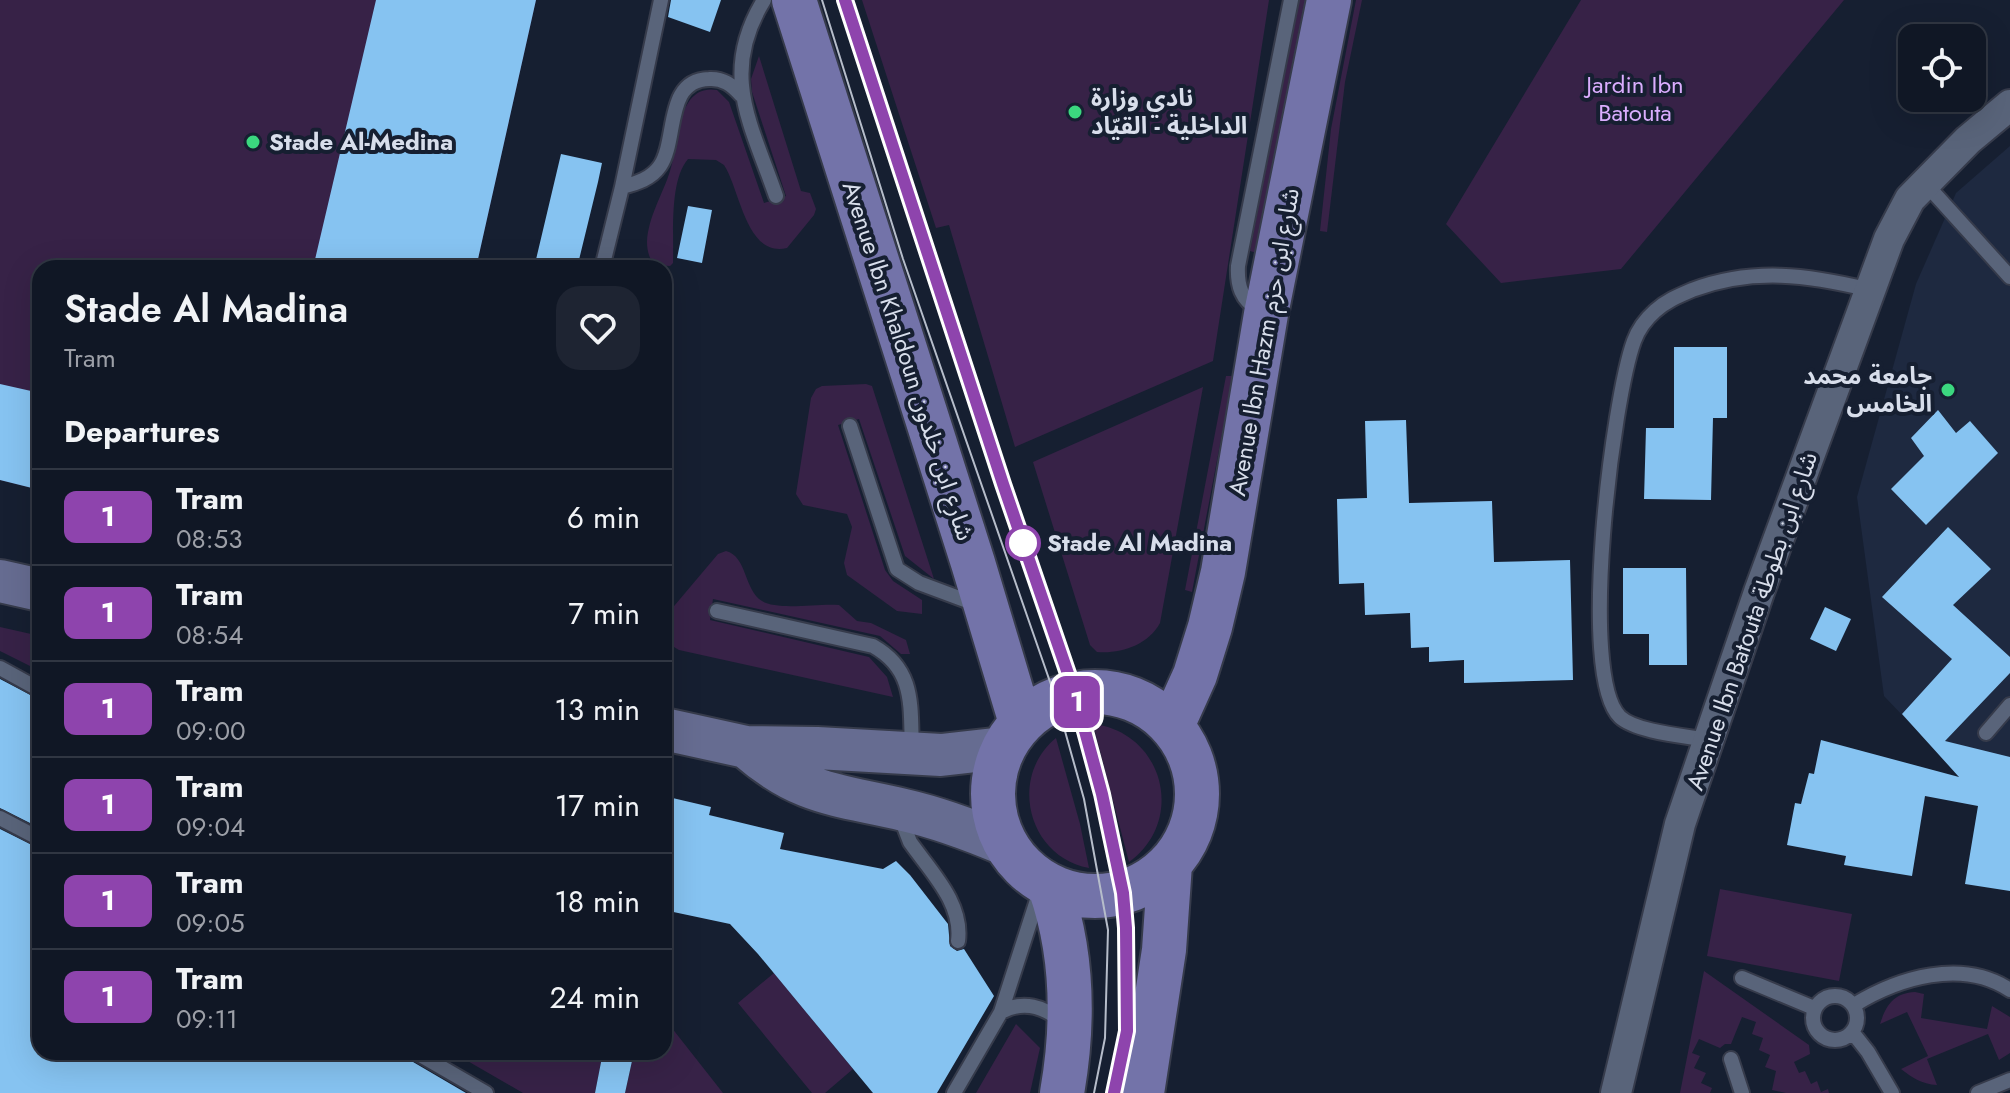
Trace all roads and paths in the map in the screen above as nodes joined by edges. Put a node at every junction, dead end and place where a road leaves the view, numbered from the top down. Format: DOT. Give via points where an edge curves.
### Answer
graph roads {
  1 [pos="661,0"];
  2 [pos="764,0"];
  3 [pos="794,0"];
  4 [pos="1291,0"];
  5 [pos="1329,0"];
  6 [pos="741,95"];
  7 [pos="2010,105"];
  8 [pos="1925,183"];
  9 [pos="622,187"];
  10 [pos="776,196"];
  11 [pos="604,260"];
  12 [pos="2010,277"];
  13 [pos="1871,290"];
  14 [pos="1266,314"];
  15 [pos="850,426"];
  16 [pos="0,581"];
  17 [pos="32,588"];
  18 [pos="987,608"];
  19 [pos="717,611"];
  20 [pos="0,668"];
  21 [pos="32,686"];
  22 [pos="2010,705"];
  23 [pos="1172,726"];
  24 [pos="672,731"];
  25 [pos="1986,733"];
  26 [pos="1012,736"];
  27 [pos="1708,740"];
  28 [pos="746,747"];
  29 [pos="912,754"];
  30 [pos="908,811"];
  31 [pos="0,818"];
  32 [pos="32,835"];
  33 [pos="1004,844"];
  34 [pos="1170,864"];
  35 [pos="1046,884"];
  36 [pos="958,941"];
  37 [pos="1742,978"];
  38 [pos="2010,990"];
  39 [pos="1854,1005"];
  40 [pos="1814,1008"];
  41 [pos="1001,1012"];
  42 [pos="1069,1030"];
  43 [pos="1853,1033"];
  44 [pos="1731,1059"];
  45 [pos="429,1060"];
  46 [pos="2010,1080"];
  47 [pos="486,1093"];
  48 [pos="954,1093"];
  49 [pos="1062,1093"];
  50 [pos="1142,1093"];
  51 [pos="1616,1093"];
  52 [pos="1742,1093"];
  53 [pos="1892,1093"];
  54 [pos="1978,1093"];
  1 -- 9 [label="lane"];
  2 -- 6 [label="lane" via="742,55"];
  3 -- 18 [label="main road, Avenue Ibn Khaldoun شارع ابن خلدون"];
  4 -- 14 [label="lane" via="1238,266 1241,293"];
  5 -- 14 [label="main road, Avenue Ibn Hazm شارع ابن حزم"];
  6 -- 9 [label="lane" via="722,80 706,78 691,85 678,97 660,166 642,182"];
  6 -- 10 [label="lane"];
  7 -- 8 [label="street, Avenue Ibn Batouta شارع ابن بطوطة"];
  8 -- 12 [label="lane"];
  8 -- 13 [label="street, Avenue Ibn Batouta شارع ابن بطوطة" via="1897,222"];
  9 -- 11 [label="lane"];
  13 -- 27 [label="street, Avenue Ibn Batouta شارع ابن بطوطة"];
  13 -- 27 [label="lane" via="1786,275 1730,278 1671,298 1635,337 1619,397 1607,489 1600,617 1606,689 1621,718 1640,727"];
  14 -- 23 [label="main road, Avenue Ibn Hazm شارع ابن حزم" via="1223,572 1195,675"];
  15 -- 18 [label="lane" via="897,569 919,583"];
  16 -- 17 [label="main road"];
  18 -- 26 [label="main road, Avenue Ibn Khaldoun شارع ابن خلدون"];
  19 -- 29 [label="lane" via="885,653 908,683"];
  20 -- 21 [label="lane"];
  22 -- 25 [label="lane"];
  23 -- 26 [label="main road" via="1138,701 1096,692 1056,699"];
  23 -- 34 [label="main road" via="1198,785 1192,828"];
  24 -- 28 [label="main road"];
  26 -- 29 [label="main road" via="941,755"];
  26 -- 33 [label="main road" via="993,780 992,802"];
  27 -- 51 [label="street, Avenue Ibn Batouta شارع ابن بطوطة" via="1680,824"];
  28 -- 29 [label="main road"];
  28 -- 30 [label="main road" via="766,765 814,791"];
  30 -- 33 [label="main road"];
  30 -- 36 [label="lane" via="907,835 953,904"];
  31 -- 32 [label="lane"];
  33 -- 35 [label="main road"];
  34 -- 35 [label="main road" via="1123,893 1085,896"];
  34 -- 50 [label="main road" via="1164,950"];
  35 -- 41 [label="lane"];
  35 -- 42 [label="main road" via="1066,954"];
  37 -- 40 [label="lane"];
  38 -- 39 [label="lane" via="1988,979 1928,976 1889,986"];
  39 -- 40 [label="lane" via="1838,996"];
  39 -- 43 [label="lane" via="1858,1015"];
  40 -- 43 [label="lane" via="1819,1035 1836,1041"];
  41 -- 42 [label="lane" via="1033,1006"];
  41 -- 48 [label="lane"];
  42 -- 49 [label="main road"];
  43 -- 53 [label="lane"];
  44 -- 52 [label="lane"];
  45 -- 47 [label="lane"];
  46 -- 54 [label="lane"];
}
